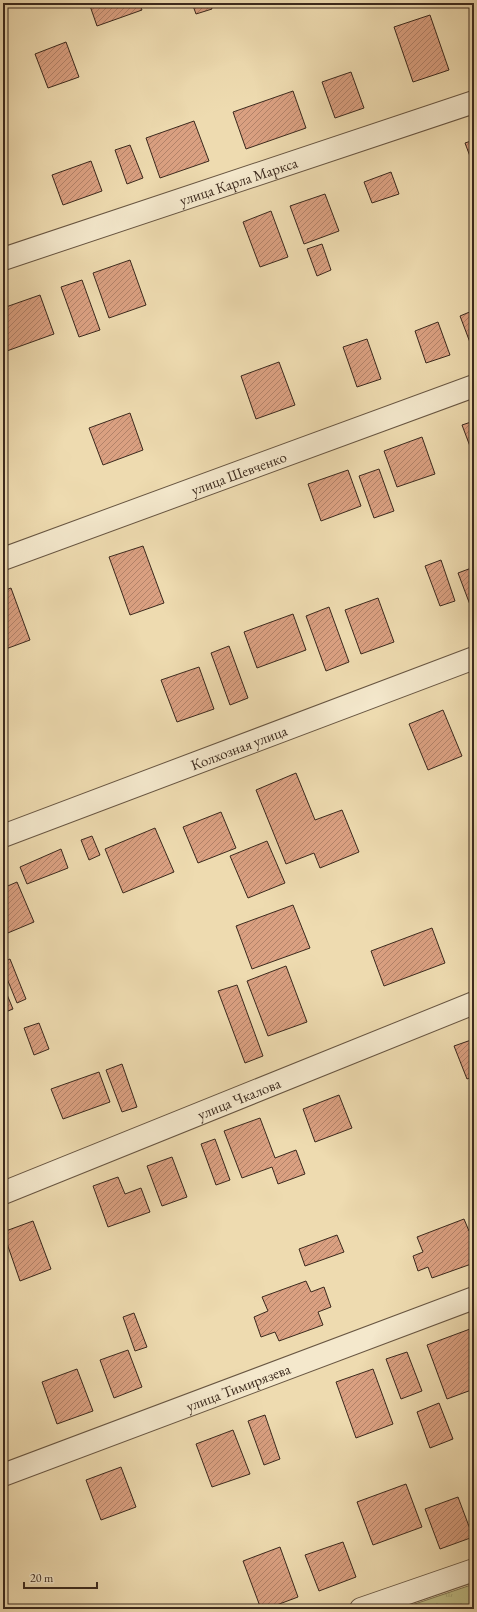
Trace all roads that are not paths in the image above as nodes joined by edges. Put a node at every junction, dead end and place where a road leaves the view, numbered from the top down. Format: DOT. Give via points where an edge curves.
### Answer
graph roads {
  1 [pos="474,102"];
  2 [pos="3,259"];
  3 [pos="474,386"];
  4 [pos="3,559"];
  5 [pos="474,658"];
  6 [pos="3,836"];
  7 [pos="474,1004"];
  8 [pos="3,1193"];
  9 [pos="474,1298"];
  10 [pos="3,1475"];
  11 [pos="474,1570"];
  12 [pos="361,1609"];
  1 -- 2 [label="street, улица Карла Маркса"];
  3 -- 4 [label="street, улица Шевченко"];
  5 -- 6 [label="street, Колхозная улица"];
  7 -- 8 [label="street, улица Чкалова"];
  9 -- 10 [label="street, улица Тимирязева"];
  11 -- 12 [label="street"];
}
